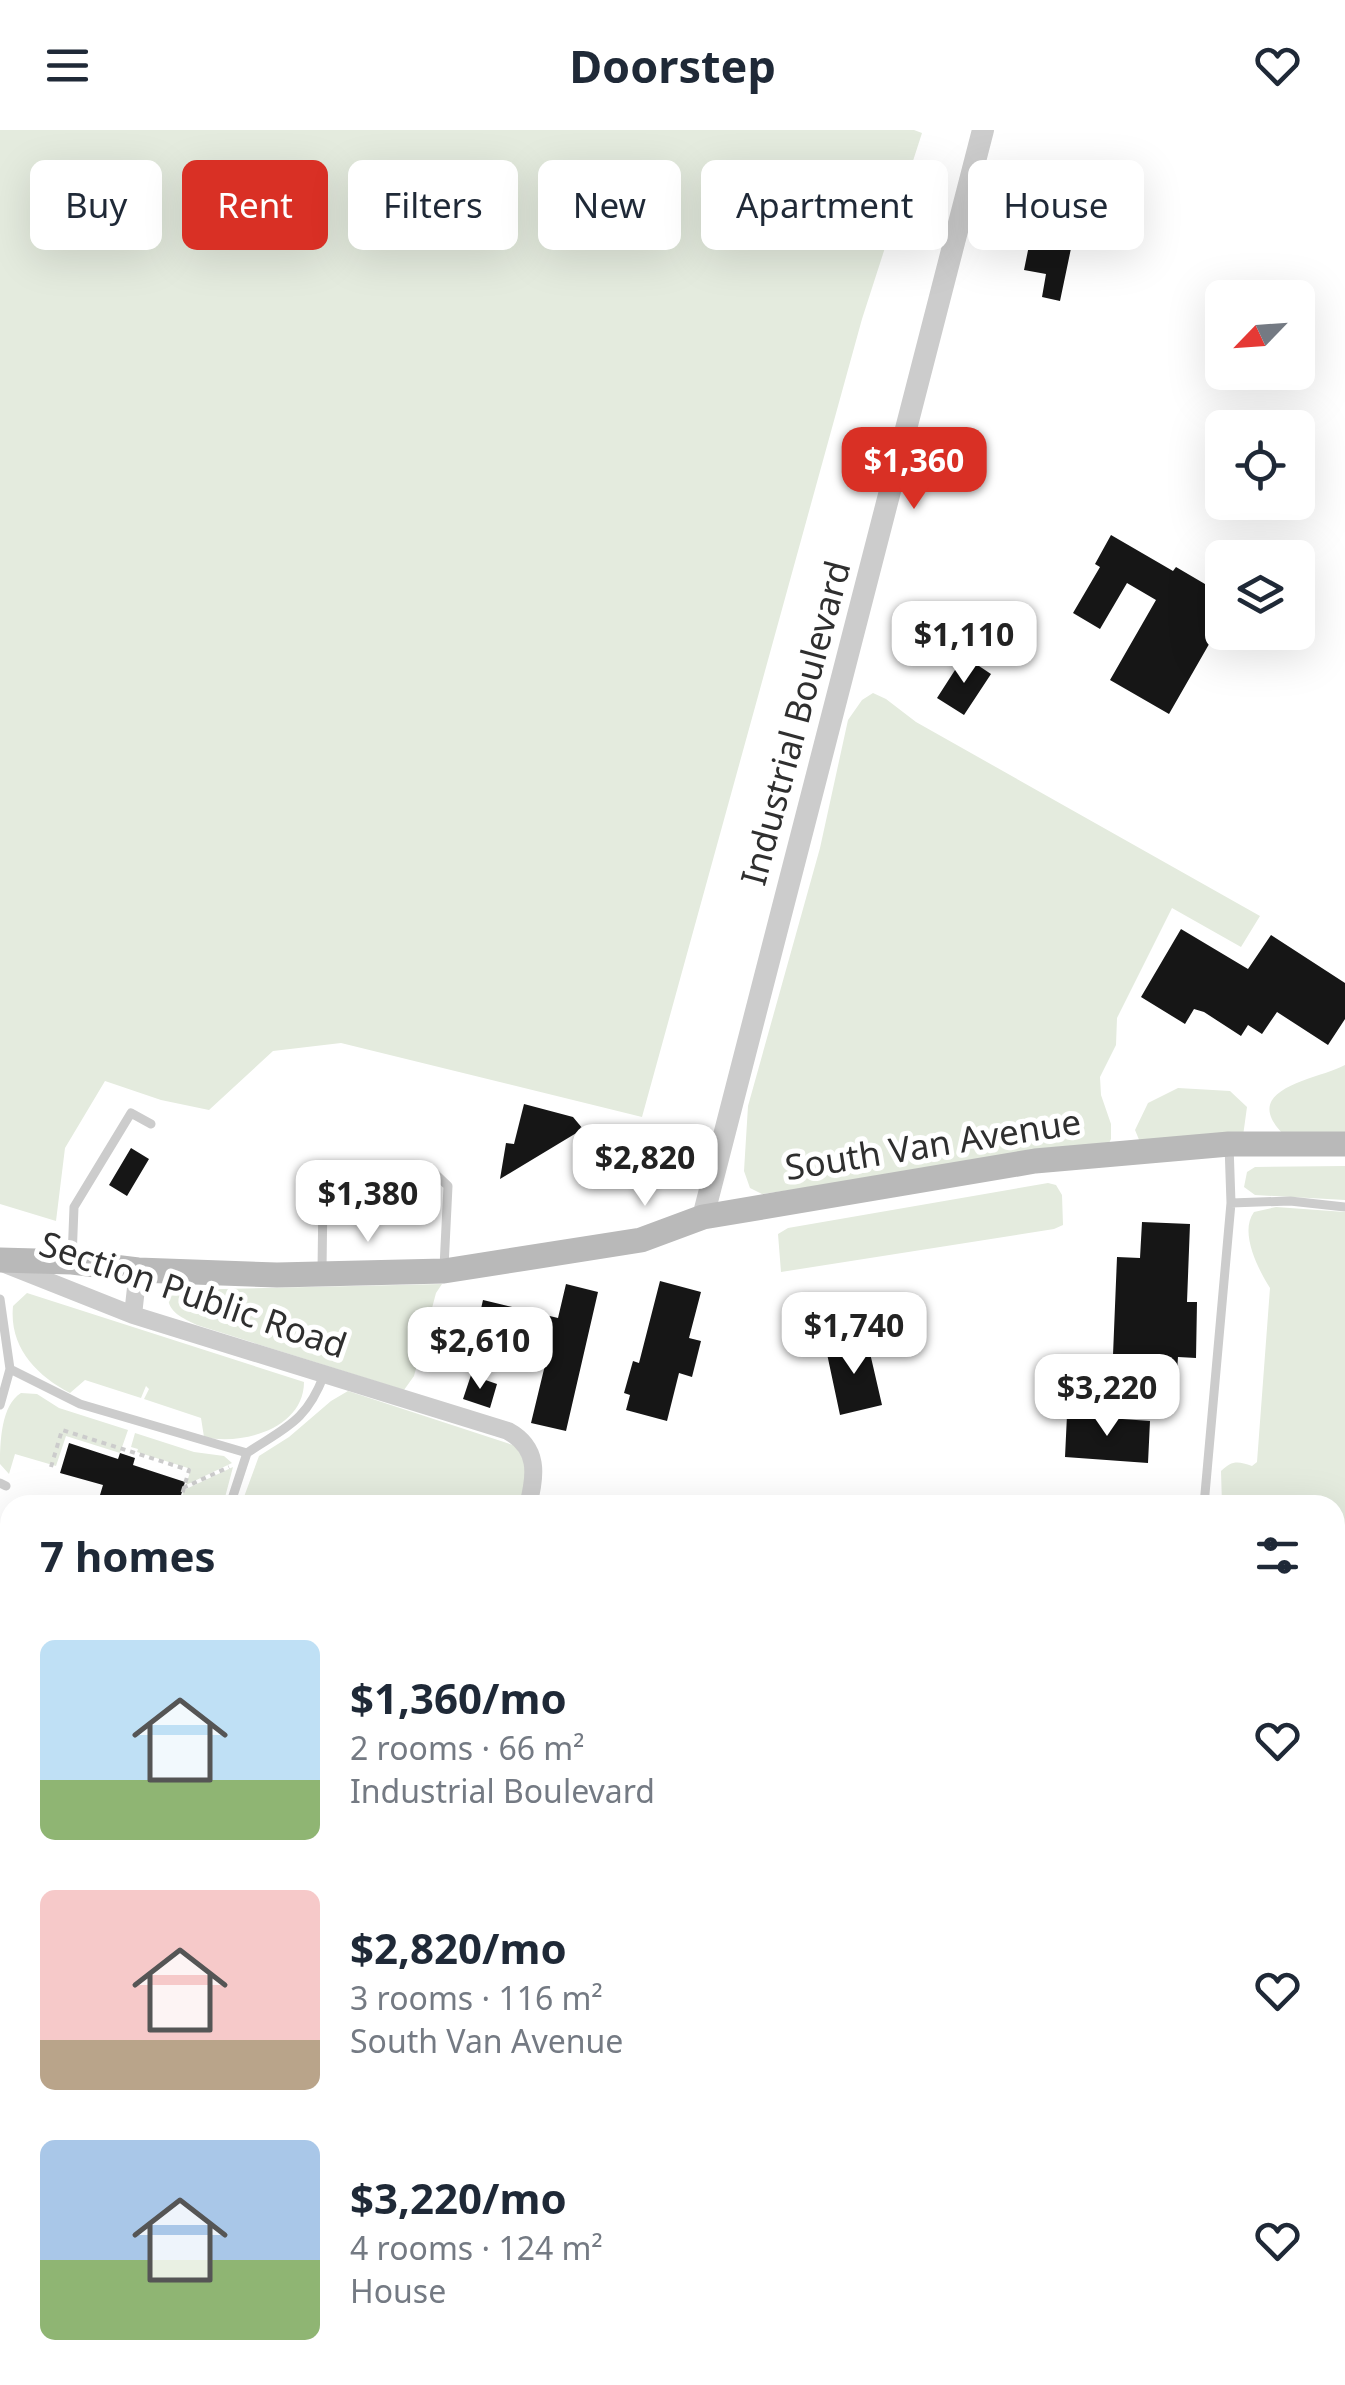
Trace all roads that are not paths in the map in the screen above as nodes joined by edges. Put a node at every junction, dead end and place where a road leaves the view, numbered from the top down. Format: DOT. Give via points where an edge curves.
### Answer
graph roads {
  1 [pos="983,130"];
  2 [pos="151,1124"];
  3 [pos="1229,1144"];
  4 [pos="1345,1144"];
  5 [pos="1231,1203"];
  6 [pos="1345,1207"];
  7 [pos="703,1217"];
  8 [pos="0,1261"];
  9 [pos="72,1262"];
  10 [pos="138,1270"];
  11 [pos="444,1271"];
  12 [pos="322,1274"];
  13 [pos="0,1299"];
  14 [pos="133,1315"];
  15 [pos="10,1369"];
  16 [pos="324,1376"];
  17 [pos="0,1405"];
  18 [pos="246,1456"];
  19 [pos="233,1495"];
  20 [pos="531,1495"];
  21 [pos="1205,1495"];
  1 -- 7 [label="street, Industrial Boulevard"];
  2 -- 9 [label="lane" via="131,1114 74,1207"];
  3 -- 4 [label="main road, South Van Avenue"];
  3 -- 5 [label="lane"];
  3 -- 7 [label="main road, South Van Avenue" via="1036,1161"];
  5 -- 6 [label="lane"];
  5 -- 21 [label="lane"];
  7 -- 11 [label="main road, South Van Avenue" via="641,1240"];
  8 -- 9 [label="main road, South Van Avenue"];
  8 -- 14 [label="street, Section Public Road"];
  9 -- 10 [label="main road, South Van Avenue"];
  10 -- 12 [label="main road, South Van Avenue"];
  10 -- 14 [label="street"];
  11 -- 12 [label="main road, South Van Avenue"];
  11 -- 12 [label="lane" via="448,1186 426,1166 344,1174 323,1193"];
  13 -- 15 [label="lane"];
  14 -- 16 [label="street, Section Public Road"];
  15 -- 17 [label="lane"];
  15 -- 18 [label="lane" via="80,1404"];
  16 -- 18 [label="lane" via="314,1402 297,1420"];
  16 -- 20 [label="street, Section Public Road" via="524,1441 535,1478"];
  18 -- 19 [label="lane"];
}
